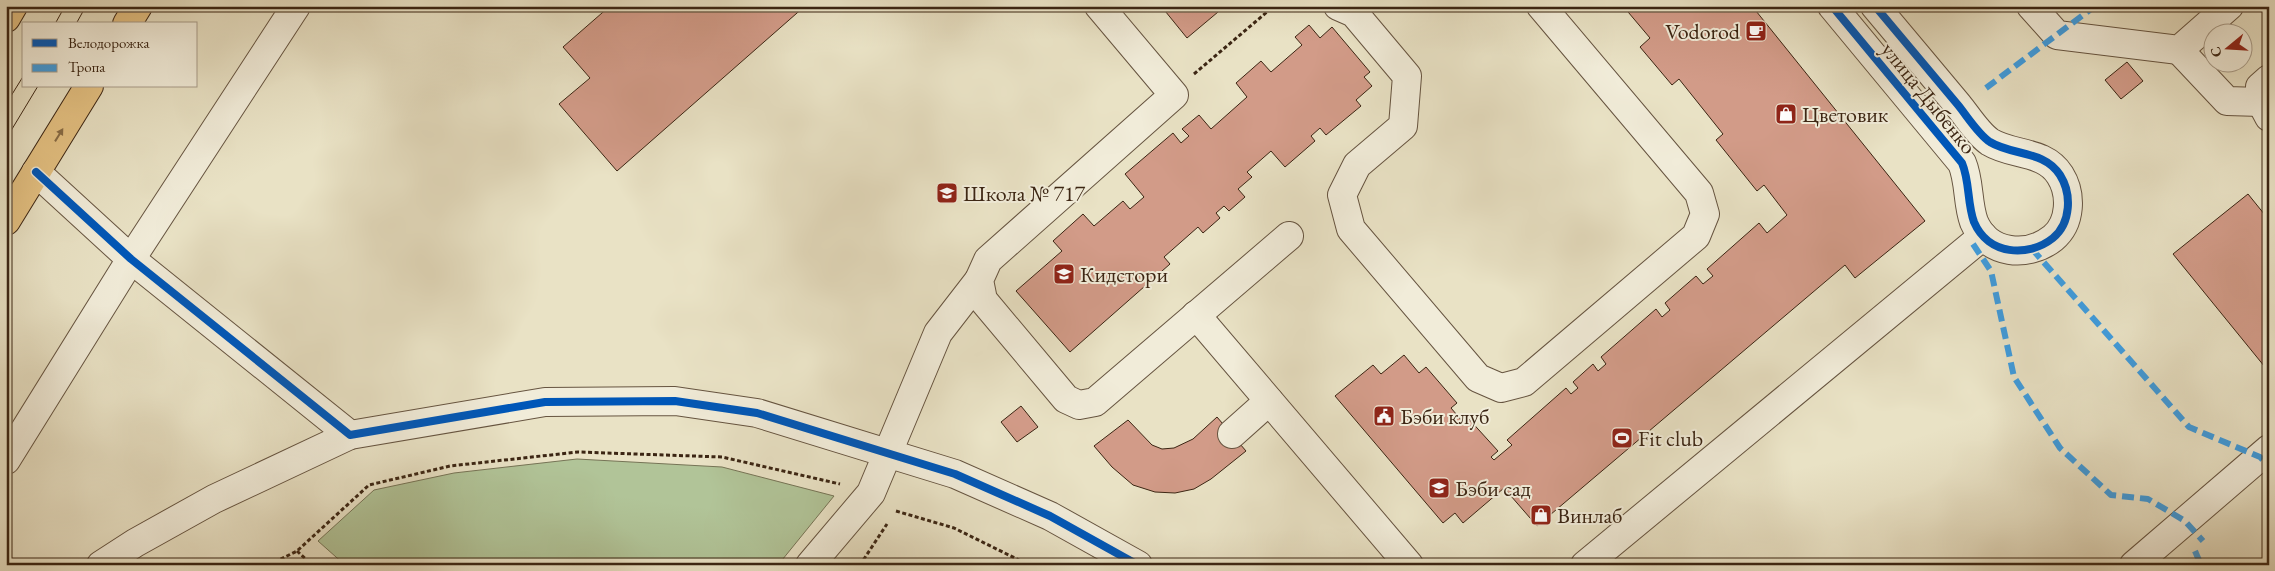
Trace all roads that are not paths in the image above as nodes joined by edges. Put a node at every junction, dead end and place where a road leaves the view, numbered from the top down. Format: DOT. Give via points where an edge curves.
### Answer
graph roads {
  1 [pos="14,6"];
  2 [pos="138,6"];
  3 [pos="296,6"];
  4 [pos="1098,6"];
  5 [pos="1338,6"];
  6 [pos="1541,6"];
  7 [pos="1832,6"];
  8 [pos="1875,6"];
  9 [pos="2031,6"];
  10 [pos="2229,6"];
  11 [pos="6,18"];
  12 [pos="128,22"];
  13 [pos="2179,50"];
  14 [pos="88,88"];
  15 [pos="2266,99"];
  16 [pos="36,172"];
  17 [pos="6,221"];
  18 [pos="1289,236"];
  19 [pos="1983,236"];
  20 [pos="131,259"];
  21 [pos="979,280"];
  22 [pos="1196,315"];
  23 [pos="1269,401"];
  24 [pos="1232,434"];
  25 [pos="350,435"];
  26 [pos="2269,449"];
  27 [pos="889,454"];
  28 [pos="6,460"];
  29 [pos="101,565"];
  30 [pos="810,565"];
  31 [pos="1138,565"];
  32 [pos="1409,565"];
  33 [pos="1585,565"];
  34 [pos="2134,565"];
  1 -- 11 [label="main road"];
  2 -- 12 [label="main road"];
  3 -- 20 [label="street"];
  4 -- 21 [label="street" via="1174,95 988,260"];
  5 -- 6 [label="street" via="1354,13 1407,76 1403,126 1357,165 1342,196 1351,229 1478,378 1501,388 1524,382 1696,236 1705,214 1699,193"];
  7 -- 19 [label="street, улица Дыбенко" via="1962,163 1968,177 1970,208"];
  8 -- 19 [label="street, улица Дыбенко" via="1990,142 2034,155 2060,174 2067,189 2069,205 2065,221 2044,246 2012,252"];
  9 -- 13 [label="street" via="2057,35"];
  10 -- 13 [label="street"];
  13 -- 15 [label="street" via="2226,101"];
  16 -- 14 [label="main road, one-way"];
  16 -- 17 [label="main road"];
  16 -- 20 [label="street"];
  18 -- 22 [label="street"];
  19 -- 33 [label="street"];
  20 -- 25 [label="street"];
  20 -- 28 [label="street"];
  21 -- 22 [label="street" via="983,300 1066,399 1079,405 1095,402"];
  21 -- 27 [label="street" via="938,333"];
  22 -- 23 [label="street"];
  23 -- 24 [label="street"];
  23 -- 32 [label="street"];
  25 -- 27 [label="street" via="546,402 675,402 757,414"];
  25 -- 29 [label="street" via="214,499"];
  26 -- 34 [label="street"];
  27 -- 30 [label="street" via="871,493"];
  27 -- 31 [label="street" via="955,474 1050,516"];
}
